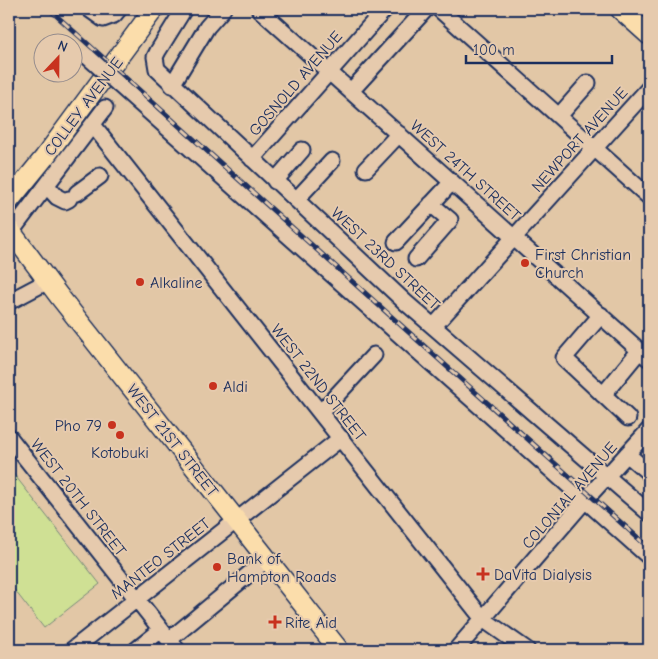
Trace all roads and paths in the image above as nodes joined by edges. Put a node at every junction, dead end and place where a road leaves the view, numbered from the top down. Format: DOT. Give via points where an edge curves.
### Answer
graph roads {
  1 [pos="89,9"];
  2 [pos="119,9"];
  3 [pos="141,9"];
  4 [pos="154,9"];
  5 [pos="184,9"];
  6 [pos="223,9"];
  7 [pos="259,9"];
  8 [pos="385,9"];
  9 [pos="426,9"];
  10 [pos="439,9"];
  11 [pos="620,9"];
  12 [pos="649,35"];
  13 [pos="88,57"];
  14 [pos="329,71"];
  15 [pos="588,83"];
  16 [pos="172,85"];
  17 [pos="649,88"];
  18 [pos="351,91"];
  19 [pos="105,108"];
  20 [pos="559,116"];
  21 [pos="92,125"];
  22 [pos="398,134"];
  23 [pos="595,148"];
  24 [pos="302,150"];
  25 [pos="252,159"];
  26 [pos="332,161"];
  27 [pos="366,169"];
  28 [pos="100,176"];
  29 [pos="275,181"];
  30 [pos="452,182"];
  31 [pos="9,183"];
  32 [pos="47,186"];
  33 [pos="649,197"];
  34 [pos="296,200"];
  35 [pos="9,201"];
  36 [pos="432,204"];
  37 [pos="10,230"];
  38 [pos="514,237"];
  39 [pos="396,242"];
  40 [pos="416,259"];
  41 [pos="48,280"];
  42 [pos="14,294"];
  43 [pos="601,315"];
  44 [pos="434,326"];
  45 [pos="644,354"];
  46 [pos="374,355"];
  47 [pos="603,395"];
  48 [pos="321,412"];
  49 [pos="628,418"];
  50 [pos="649,430"];
  51 [pos="9,437"];
  52 [pos="341,438"];
  53 [pos="627,454"];
  54 [pos="649,473"];
  55 [pos="607,476"];
  56 [pos="586,500"];
  57 [pos="649,513"];
  58 [pos="236,521"];
  59 [pos="649,558"];
  60 [pos="267,559"];
  61 [pos="137,599"];
  62 [pos="483,619"];
  63 [pos="169,640"];
  64 [pos="72,650"];
  65 [pos="136,650"];
  66 [pos="339,650"];
  67 [pos="456,650"];
  68 [pos="527,650"];
  1 -- 2 [label="street" via="104,19"];
  3 -- 31 [label="main road, COLLEY AVENUE"];
  4 -- 35 [label="main road, COLLEY AVENUE"];
  5 -- 16 [label="street, WEST 23RD STREET" via="155,57 157,69"];
  6 -- 16 [label="street" via="206,27"];
  7 -- 14 [label="street, WEST 24TH STREET"];
  8 -- 14 [label="street, GOSNOLD AVENUE"];
  9 -- 18 [label="street"];
  10 -- 20 [label="street"];
  11 -- 12 [label="main road"];
  13 -- 56 [label="street, bridge"];
  14 -- 18 [label="street, WEST 24TH STREET"];
  14 -- 25 [label="street, GOSNOLD AVENUE"];
  15 -- 20 [label="street"];
  16 -- 25 [label="street, WEST 23RD STREET"];
  17 -- 23 [label="street, NEWPORT AVENUE"];
  18 -- 22 [label="street, WEST 24TH STREET"];
  19 -- 21 [label="street"];
  20 -- 23 [label="street"];
  21 -- 32 [label="street"];
  21 -- 48 [label="street, WEST 22ND STREET"];
  22 -- 27 [label="street"];
  22 -- 30 [label="street, WEST 24TH STREET"];
  23 -- 33 [label="street"];
  23 -- 38 [label="street, NEWPORT AVENUE"];
  24 -- 29 [label="street"];
  25 -- 29 [label="street, WEST 23RD STREET"];
  26 -- 34 [label="street"];
  28 -- 32 [label="street" via="66,201"];
  29 -- 34 [label="street, WEST 23RD STREET"];
  30 -- 36 [label="street"];
  30 -- 38 [label="street, WEST 24TH STREET"];
  32 -- 37 [label="street"];
  34 -- 44 [label="street, WEST 23RD STREET"];
  36 -- 39 [label="street"];
  36 -- 40 [label="street" via="450,220"];
  37 -- 41 [label="main road, WEST 21ST STREET"];
  38 -- 43 [label="street, WEST 24TH STREET"];
  38 -- 44 [label="street, NEWPORT AVENUE"];
  41 -- 42 [label="street"];
  41 -- 58 [label="main road, WEST 21ST STREET"];
  43 -- 45 [label="street, WEST 24TH STREET"];
  43 -- 47 [label="street" via="564,358"];
  44 -- 55 [label="street, WEST 23RD STREET"];
  45 -- 47 [label="street"];
  46 -- 48 [label="street"];
  47 -- 49 [label="street"];
  48 -- 52 [label="street, WEST 22ND STREET"];
  50 -- 53 [label="street, COLONIAL AVENUE"];
  51 -- 61 [label="street, WEST 20TH STREET"];
  52 -- 58 [label="street, MANTEO STREET"];
  52 -- 62 [label="street, WEST 22ND STREET"];
  53 -- 54 [label="street"];
  53 -- 55 [label="street, COLONIAL AVENUE"];
  55 -- 56 [label="street, COLONIAL AVENUE"];
  55 -- 57 [label="street, WEST 23RD STREET"];
  56 -- 59 [label="street"];
  56 -- 62 [label="street, COLONIAL AVENUE"];
  58 -- 60 [label="main road, WEST 21ST STREET"];
  58 -- 61 [label="street, MANTEO STREET"];
  60 -- 63 [label="street"];
  60 -- 66 [label="main road, WEST 21ST STREET"];
  61 -- 63 [label="street, WEST 20TH STREET"];
  61 -- 64 [label="street, MANTEO STREET"];
  62 -- 67 [label="street, COLONIAL AVENUE"];
  62 -- 68 [label="street, WEST 22ND STREET"];
  63 -- 65 [label="street"];
}
